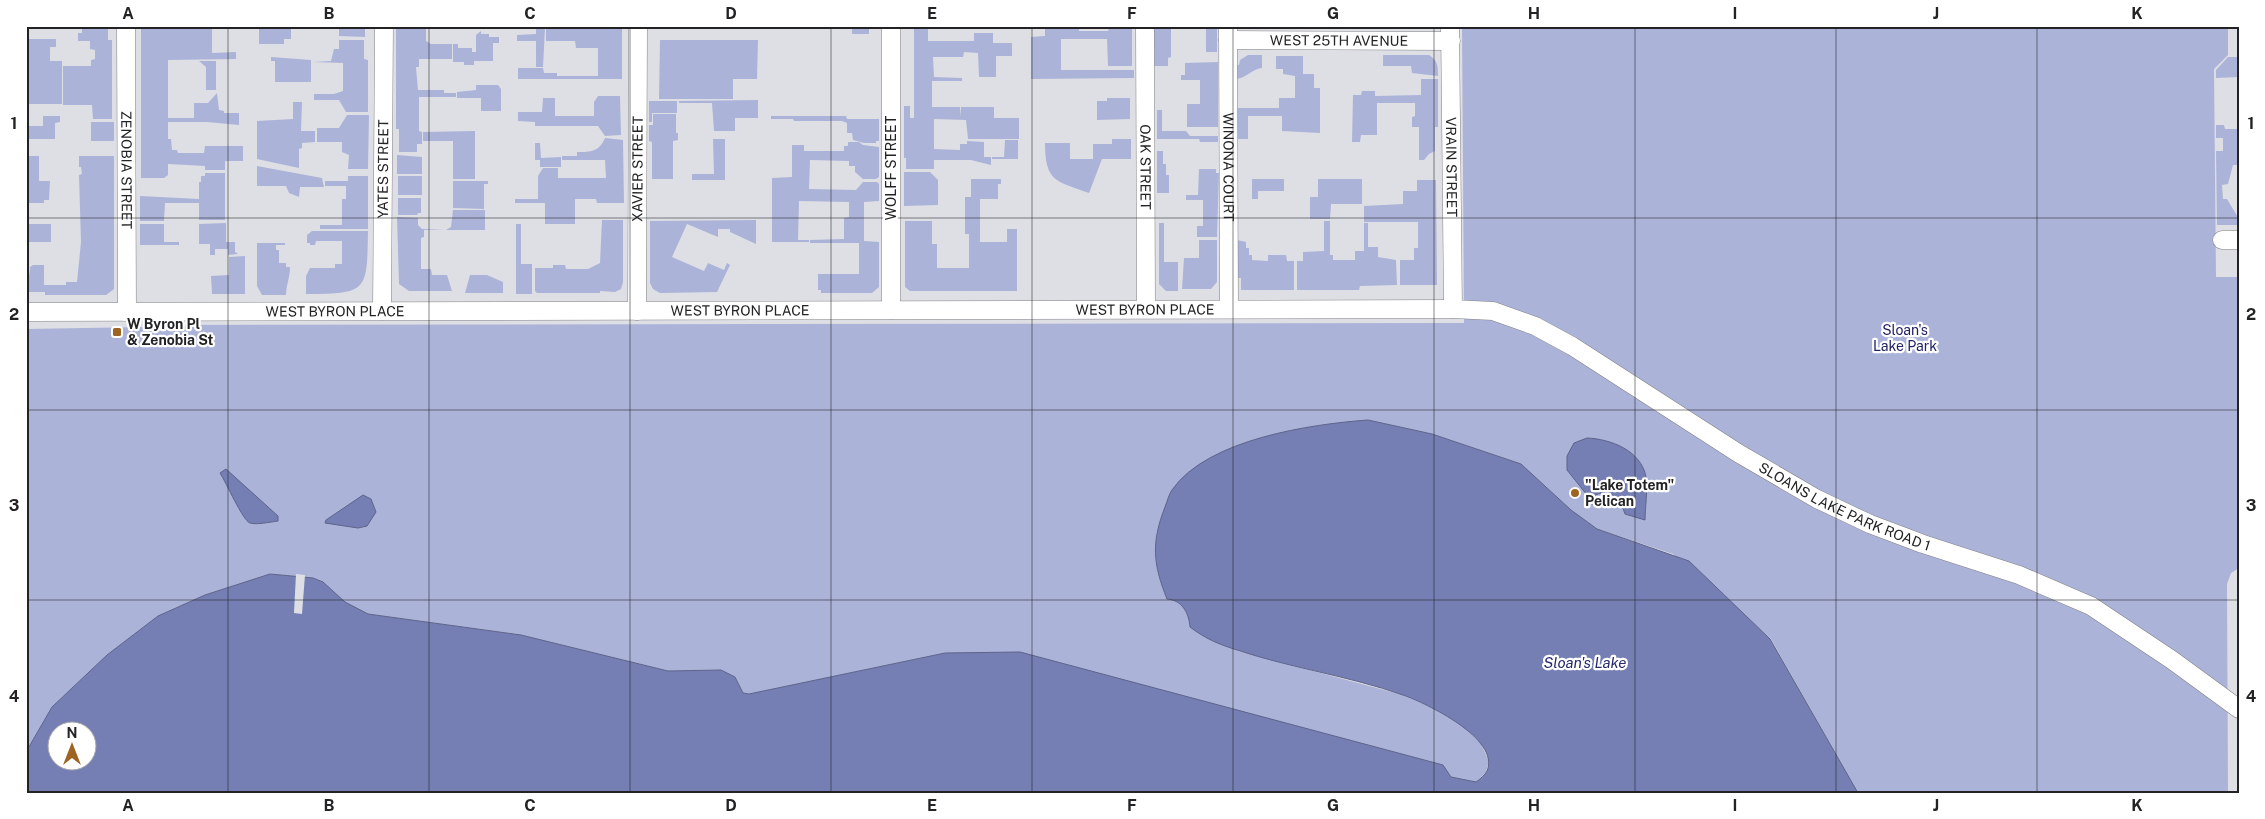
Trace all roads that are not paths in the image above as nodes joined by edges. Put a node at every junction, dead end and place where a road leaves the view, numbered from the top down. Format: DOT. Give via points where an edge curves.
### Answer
graph roads {
  1 [pos="126,26"];
  2 [pos="384,26"];
  3 [pos="638,26"];
  4 [pos="891,26"];
  5 [pos="1146,26"];
  6 [pos="1228,33"];
  7 [pos="1451,34"];
  8 [pos="1229,309"];
  9 [pos="1452,309"];
  10 [pos="891,310"];
  11 [pos="1146,310"];
  12 [pos="382,311"];
  13 [pos="637,311"];
  14 [pos="26,312"];
  15 [pos="127,312"];
  16 [pos="2239,709"];
  1 -- 15 [label="street, ZENOBIA STREET"];
  2 -- 12 [label="street, YATES STREET"];
  3 -- 13 [label="street, XAVIER STREET"];
  4 -- 10 [label="street, WOLFF STREET"];
  5 -- 11 [label="street, OAK STREET"];
  6 -- 7 [label="street, WEST 25TH AVENUE"];
  6 -- 8 [label="street, WINONA COURT"];
  7 -- 9 [label="street, VRAIN STREET"];
  8 -- 9 [label="street, WEST BYRON PLACE"];
  8 -- 11 [label="street, WEST BYRON PLACE"];
  9 -- 16 [label="street, SLOANS LAKE PARK ROAD 1" via="1493,311 1535,326 1817,499 1870,524 2019,575 2091,606"];
  10 -- 11 [label="street, WEST BYRON PLACE"];
  10 -- 13 [label="street, WEST BYRON PLACE"];
  12 -- 13 [label="street, WEST BYRON PLACE"];
  12 -- 15 [label="street, WEST BYRON PLACE"];
  14 -- 15 [label="street, WEST BYRON PLACE"];
}
